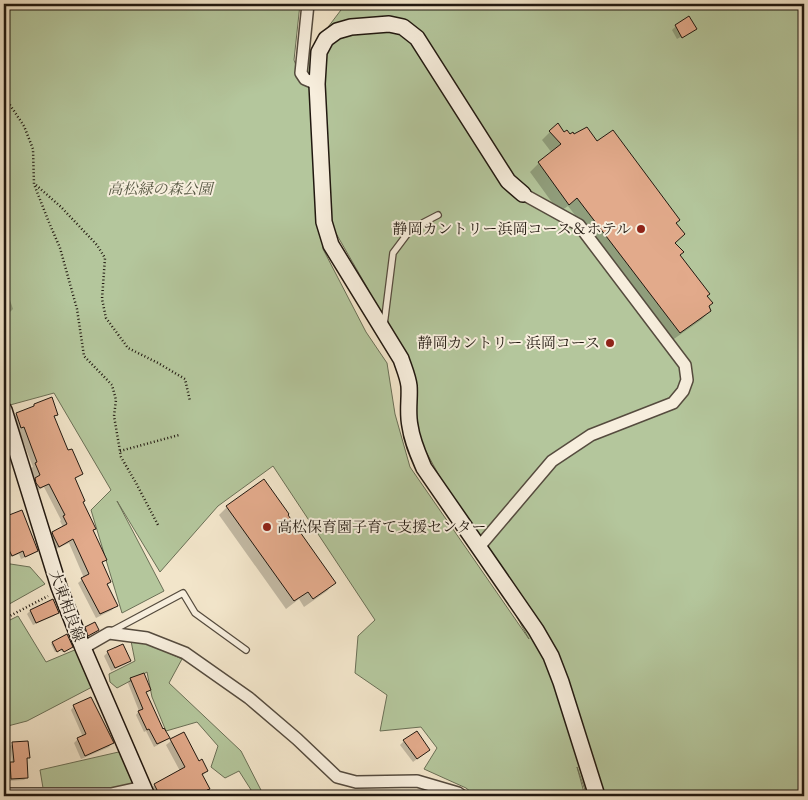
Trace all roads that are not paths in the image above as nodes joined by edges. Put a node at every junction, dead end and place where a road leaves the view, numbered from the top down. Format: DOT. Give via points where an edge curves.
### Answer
graph roads {
  1 [pos="10,4"];
  2 [pos="308,4"];
  3 [pos="4,7"];
  4 [pos="317,84"];
  5 [pos="523,194"];
  6 [pos="438,215"];
  7 [pos="384,331"];
  8 [pos="4,410"];
  9 [pos="8,438"];
  10 [pos="479,547"];
  11 [pos="109,633"];
  12 [pos="83,648"];
  13 [pos="246,650"];
  14 [pos="145,792"];
  15 [pos="4,794"];
  16 [pos="462,796"];
  17 [pos="597,796"];
  1 -- 3 [label="lane"];
  2 -- 4 [label="street" via="301,73 305,79"];
  4 -- 5 [label="street" via="319,52 326,39 337,31 390,24 403,27 417,38 508,181"];
  4 -- 7 [label="street" via="324,222 331,245"];
  5 -- 10 [label="street" via="579,225 685,365 687,380 674,403 591,435 552,460"];
  6 -- 7 [label="lane" via="411,229 394,253"];
  7 -- 10 [label="street" via="407,374 410,427 424,468"];
  8 -- 9 [label="street, 大東相良線"];
  9 -- 12 [label="street, 大東相良線"];
  10 -- 17 [label="street" via="551,656"];
  11 -- 12 [label="street"];
  11 -- 13 [label="lane" via="183,593 195,613"];
  11 -- 16 [label="street" via="147,638 185,653 249,698 338,777 356,782 416,781"];
  12 -- 14 [label="street, 大東相良線"];
  14 -- 15 [label="street"];
}
